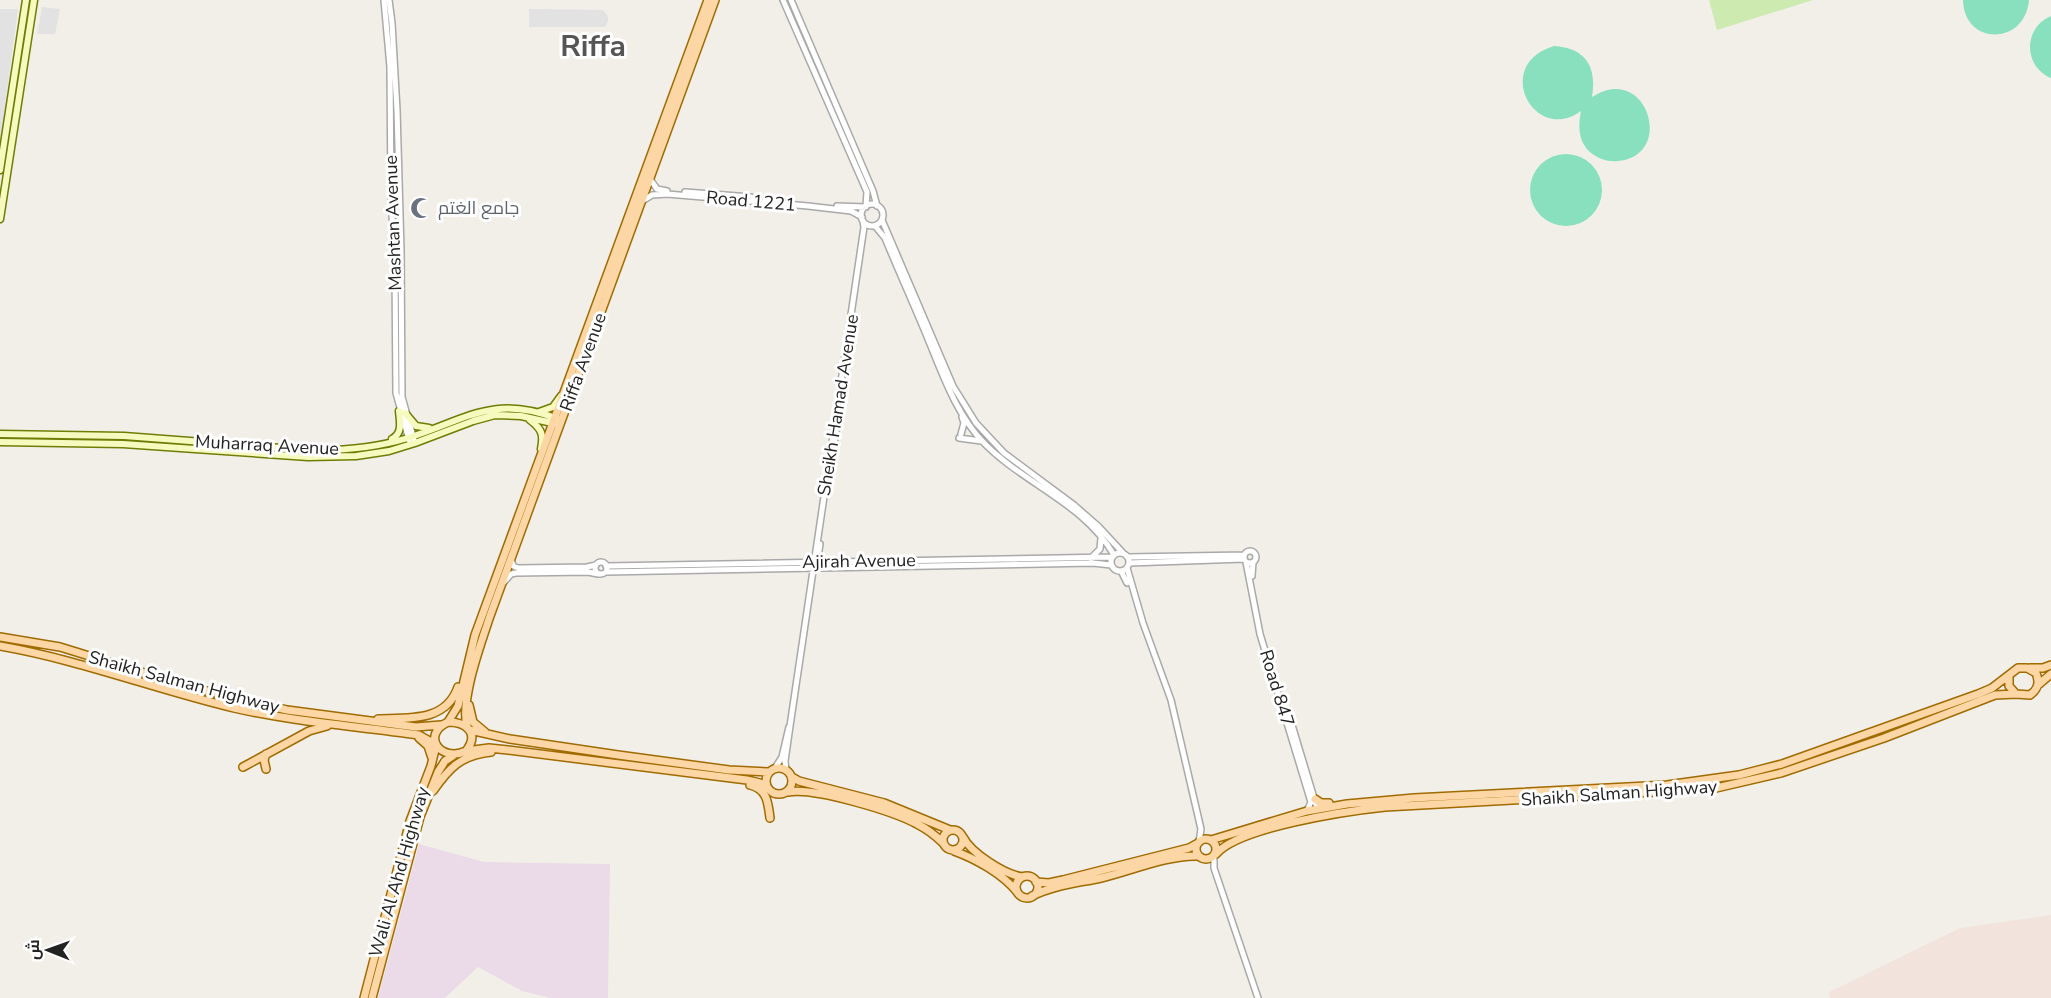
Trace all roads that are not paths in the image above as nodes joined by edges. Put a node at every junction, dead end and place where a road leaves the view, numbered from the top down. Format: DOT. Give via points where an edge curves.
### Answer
graph roads {
  1 [pos="26,0"];
  2 [pos="34,0"];
  3 [pos="384,0"];
  4 [pos="389,0"];
  5 [pos="708,0"];
  6 [pos="715,0"];
  7 [pos="783,0"];
  8 [pos="790,0"];
  9 [pos="0,170"];
  10 [pos="650,179"];
  11 [pos="398,181"];
  12 [pos="406,191"];
  13 [pos="642,202"];
  14 [pos="866,206"];
  15 [pos="878,206"];
  16 [pos="0,219"];
  17 [pos="862,219"];
  18 [pos="882,220"];
  19 [pos="873,226"];
  20 [pos="398,388"];
  21 [pos="563,393"];
  22 [pos="402,412"];
  23 [pos="538,412"];
  24 [pos="961,412"];
  25 [pos="528,417"];
  26 [pos="556,422"];
  27 [pos="436,428"];
  28 [pos="0,433"];
  29 [pos="411,440"];
  30 [pos="982,441"];
  31 [pos="0,442"];
  32 [pos="154,442"];
  33 [pos="379,445"];
  34 [pos="540,455"];
  35 [pos="1101,536"];
  36 [pos="1123,553"];
  37 [pos="1113,556"];
  38 [pos="511,558"];
  39 [pos="1091,558"];
  40 [pos="1247,560"];
  41 [pos="596,565"];
  42 [pos="815,565"];
  43 [pos="1111,565"];
  44 [pos="1126,565"];
  45 [pos="606,568"];
  46 [pos="598,574"];
  47 [pos="501,585"];
  48 [pos="0,637"];
  49 [pos="0,646"];
  50 [pos="2051,665"];
  51 [pos="2027,668"];
  52 [pos="465,674"];
  53 [pos="2051,674"];
  54 [pos="2009,675"];
  55 [pos="2038,685"];
  56 [pos="2016,694"];
  57 [pos="468,699"];
  58 [pos="356,719"];
  59 [pos="444,723"];
  60 [pos="336,725"];
  61 [pos="790,726"];
  62 [pos="468,728"];
  63 [pos="1878,729"];
  64 [pos="399,732"];
  65 [pos="496,737"];
  66 [pos="436,745"];
  67 [pos="1860,746"];
  68 [pos="508,750"];
  69 [pos="466,751"];
  70 [pos="266,754"];
  71 [pos="454,755"];
  72 [pos="431,766"];
  73 [pos="243,767"];
  74 [pos="266,769"];
  75 [pos="772,770"];
  76 [pos="786,770"];
  77 [pos="792,777"];
  78 [pos="736,779"];
  79 [pos="767,788"];
  80 [pos="788,792"];
  81 [pos="1315,799"];
  82 [pos="425,803"];
  83 [pos="1347,804"];
  84 [pos="1317,808"];
  85 [pos="1307,811"];
  86 [pos="770,818"];
  87 [pos="1200,826"];
  88 [pos="950,830"];
  89 [pos="963,837"];
  90 [pos="1210,840"];
  91 [pos="1198,842"];
  92 [pos="943,843"];
  93 [pos="954,851"];
  94 [pos="1215,855"];
  95 [pos="1197,856"];
  96 [pos="1206,860"];
  97 [pos="1214,868"];
  98 [pos="1022,877"];
  99 [pos="1036,882"];
  100 [pos="1018,893"];
  101 [pos="1032,896"];
  102 [pos="364,998"];
  103 [pos="372,998"];
  104 [pos="1258,998"];
  1 -- 9 [label="main road"];
  2 -- 16 [label="main road"];
  3 -- 20 [label="street, Mashtan Avenue" via="390,67"];
  4 -- 11 [label="street, Mashtan Avenue"];
  5 -- 21 [label="main road, Riffa Avenue"];
  6 -- 10 [label="main road, Riffa Avenue"];
  7 -- 14 [label="street" via="867,192"];
  8 -- 15 [label="street"];
  10 -- 13 [label="main road, Riffa Avenue"];
  10 -- 14 [label="street, Road 1221" via="662,190"];
  11 -- 12 [label="street"];
  11 -- 20 [label="street, Mashtan Avenue"];
  13 -- 17 [label="street, Road 1221" via="652,195 667,194 851,211"];
  13 -- 26 [label="main road, Riffa Avenue"];
  14 -- 15 [label="street"];
  14 -- 17 [label="street"];
  15 -- 18 [label="street"];
  17 -- 19 [label="street"];
  17 -- 42 [label="street, Sheikh Hamad Avenue" via="858,276"];
  18 -- 19 [label="street"];
  18 -- 36 [label="street" via="953,386 976,423 1004,453 1074,505"];
  19 -- 24 [label="street" via="885,238"];
  19 -- 42 [label="street, Sheikh Hamad Avenue" via="863,244"];
  20 -- 22 [label="street, Mashtan Avenue"];
  21 -- 23 [label="main road" via="553,407"];
  21 -- 26 [label="main road, Riffa Avenue"];
  22 -- 27 [label="main road" via="419,428"];
  22 -- 29 [label="street, Mashtan Avenue"];
  22 -- 33 [label="main road" via="398,434"];
  23 -- 26 [label="main road, Muharraq Avenue"];
  23 -- 27 [label="main road, Muharraq Avenue" via="486,409"];
  24 -- 30 [label="street"];
  24 -- 30 [label="street" via="964,423 960,436"];
  25 -- 26 [label="main road, Muharraq Avenue"];
  25 -- 29 [label="main road, Muharraq Avenue" via="486,417"];
  25 -- 34 [label="main road" via="542,431"];
  26 -- 34 [label="main road, Riffa Avenue"];
  26 -- 38 [label="main road, Riffa Avenue"];
  27 -- 29 [label="main road, Muharraq Avenue"];
  28 -- 32 [label="main road, Muharraq Avenue"];
  29 -- 32 [label="main road, Muharraq Avenue" via="375,454 330,458"];
  29 -- 33 [label="main road, Muharraq Avenue"];
  30 -- 35 [label="street" via="1004,462 1080,514"];
  31 -- 32 [label="main road, Muharraq Avenue"];
  32 -- 33 [label="main road, Muharraq Avenue" via="323,451"];
  34 -- 52 [label="main road, Riffa Avenue" via="475,635"];
  35 -- 37 [label="street"];
  35 -- 39 [label="street" via="1100,549"];
  36 -- 37 [label="street, Ajirah Avenue"];
  36 -- 44 [label="street"];
  37 -- 39 [label="street, Ajirah Avenue"];
  37 -- 43 [label="street"];
  38 -- 41 [label="street" via="518,568"];
  38 -- 47 [label="main road, Riffa Avenue"];
  39 -- 42 [label="street, Ajirah Avenue"];
  40 -- 44 [label="street"];
  40 -- 81 [label="street, Road 847" via="1263,634"];
  40 -- 85 [label="street, Road 847" via="1260,634 1311,802"];
  41 -- 45 [label="street" via="601,562"];
  41 -- 46 [label="street"];
  42 -- 43 [label="street, Ajirah Avenue"];
  42 -- 45 [label="street, Ajirah Avenue"];
  42 -- 61 [label="street, Sheikh Hamad Avenue"];
  43 -- 44 [label="street" via="1115,570"];
  44 -- 87 [label="street" via="1176,720"];
  45 -- 46 [label="street"];
  46 -- 47 [label="street" via="516,573"];
  47 -- 57 [label="main road, Riffa Avenue" via="479,647"];
  48 -- 58 [label="main road, Shaikh Salman Highway" via="60,647 254,703"];
  49 -- 60 [label="main road, Shaikh Salman Highway" via="66,660 236,708"];
  50 -- 51 [label="main road"];
  51 -- 54 [label="main road" via="2018,668"];
  51 -- 55 [label="main road" via="2036,673"];
  52 -- 58 [label="main road" via="453,700 434,713 417,718"];
  52 -- 59 [label="main road, Riffa Avenue" via="458,706"];
  53 -- 55 [label="main road"];
  54 -- 56 [label="main road" via="2009,686"];
  54 -- 63 [label="main road, Shaikh Salman Highway" via="1978,694"];
  55 -- 56 [label="main road" via="2030,695"];
  56 -- 67 [label="main road, Shaikh Salman Highway" via="1995,695"];
  57 -- 62 [label="main road, Riffa Avenue"];
  57 -- 65 [label="main road" via="473,722"];
  58 -- 59 [label="main road, Shaikh Salman Highway" via="421,728"];
  59 -- 62 [label="main road" via="457,722"];
  59 -- 66 [label="main road" via="434,736"];
  60 -- 64 [label="main road, Shaikh Salman Highway"];
  60 -- 70 [label="main road" via="314,729"];
  61 -- 75 [label="street, Sheikh Hamad Avenue" via="782,757"];
  61 -- 76 [label="street, Sheikh Hamad Avenue"];
  62 -- 65 [label="main road"];
  62 -- 69 [label="main road" via="472,740"];
  63 -- 67 [label="main road" via="1881,735"];
  63 -- 83 [label="main road, Shaikh Salman Highway" via="1782,764 1713,780"];
  64 -- 66 [label="main road, Shaikh Salman Highway" via="423,736"];
  64 -- 72 [label="main road" via="424,741 431,752"];
  65 -- 75 [label="main road" via="729,770"];
  66 -- 71 [label="main road"];
  66 -- 72 [label="main road, Wali Al Ahd Highway"];
  67 -- 94 [label="main road, Shaikh Salman Highway" via="1781,773 1712,789 1385,807 1330,814 1234,842"];
  68 -- 69 [label="main road"];
  68 -- 78 [label="main road"];
  68 -- 82 [label="main road" via="475,755 454,765"];
  69 -- 71 [label="main road"];
  70 -- 73 [label="main road"];
  70 -- 74 [label="main road"];
  71 -- 82 [label="main road, Wali Al Ahd Highway" via="438,772"];
  72 -- 102 [label="main road, Wali Al Ahd Highway" via="410,821"];
  75 -- 76 [label="main road"];
  75 -- 79 [label="main road" via="766,777"];
  76 -- 77 [label="main road"];
  77 -- 80 [label="main road"];
  77 -- 88 [label="main road" via="884,803"];
  78 -- 79 [label="main road"];
  78 -- 86 [label="main road" via="764,793"];
  79 -- 80 [label="main road" via="778,794"];
  80 -- 92 [label="main road" via="811,792 885,811 917,824"];
  81 -- 83 [label="main road" via="1320,803"];
  81 -- 84 [label="street, Road 847"];
  82 -- 103 [label="main road, Wali Al Ahd Highway"];
  83 -- 84 [label="main road, Shaikh Salman Highway"];
  84 -- 85 [label="main road, Shaikh Salman Highway"];
  85 -- 90 [label="main road, Shaikh Salman Highway"];
  87 -- 90 [label="street"];
  87 -- 91 [label="street"];
  88 -- 89 [label="main road"];
  88 -- 92 [label="main road"];
  89 -- 93 [label="main road"];
  89 -- 98 [label="main road" via="968,847 1011,875"];
  90 -- 91 [label="main road"];
  90 -- 94 [label="main road" via="1216,848"];
  91 -- 95 [label="main road"];
  91 -- 99 [label="main road" via="1108,870 1055,882"];
  92 -- 93 [label="main road"];
  93 -- 100 [label="main road" via="1010,883"];
  94 -- 96 [label="main road"];
  94 -- 97 [label="street"];
  95 -- 96 [label="main road"];
  95 -- 101 [label="main road" via="1055,887"];
  96 -- 97 [label="street"];
  97 -- 104 [label="street"];
  98 -- 99 [label="main road" via="1029,876"];
  98 -- 100 [label="main road" via="1016,886"];
  99 -- 101 [label="main road"];
  100 -- 101 [label="main road"];
}
